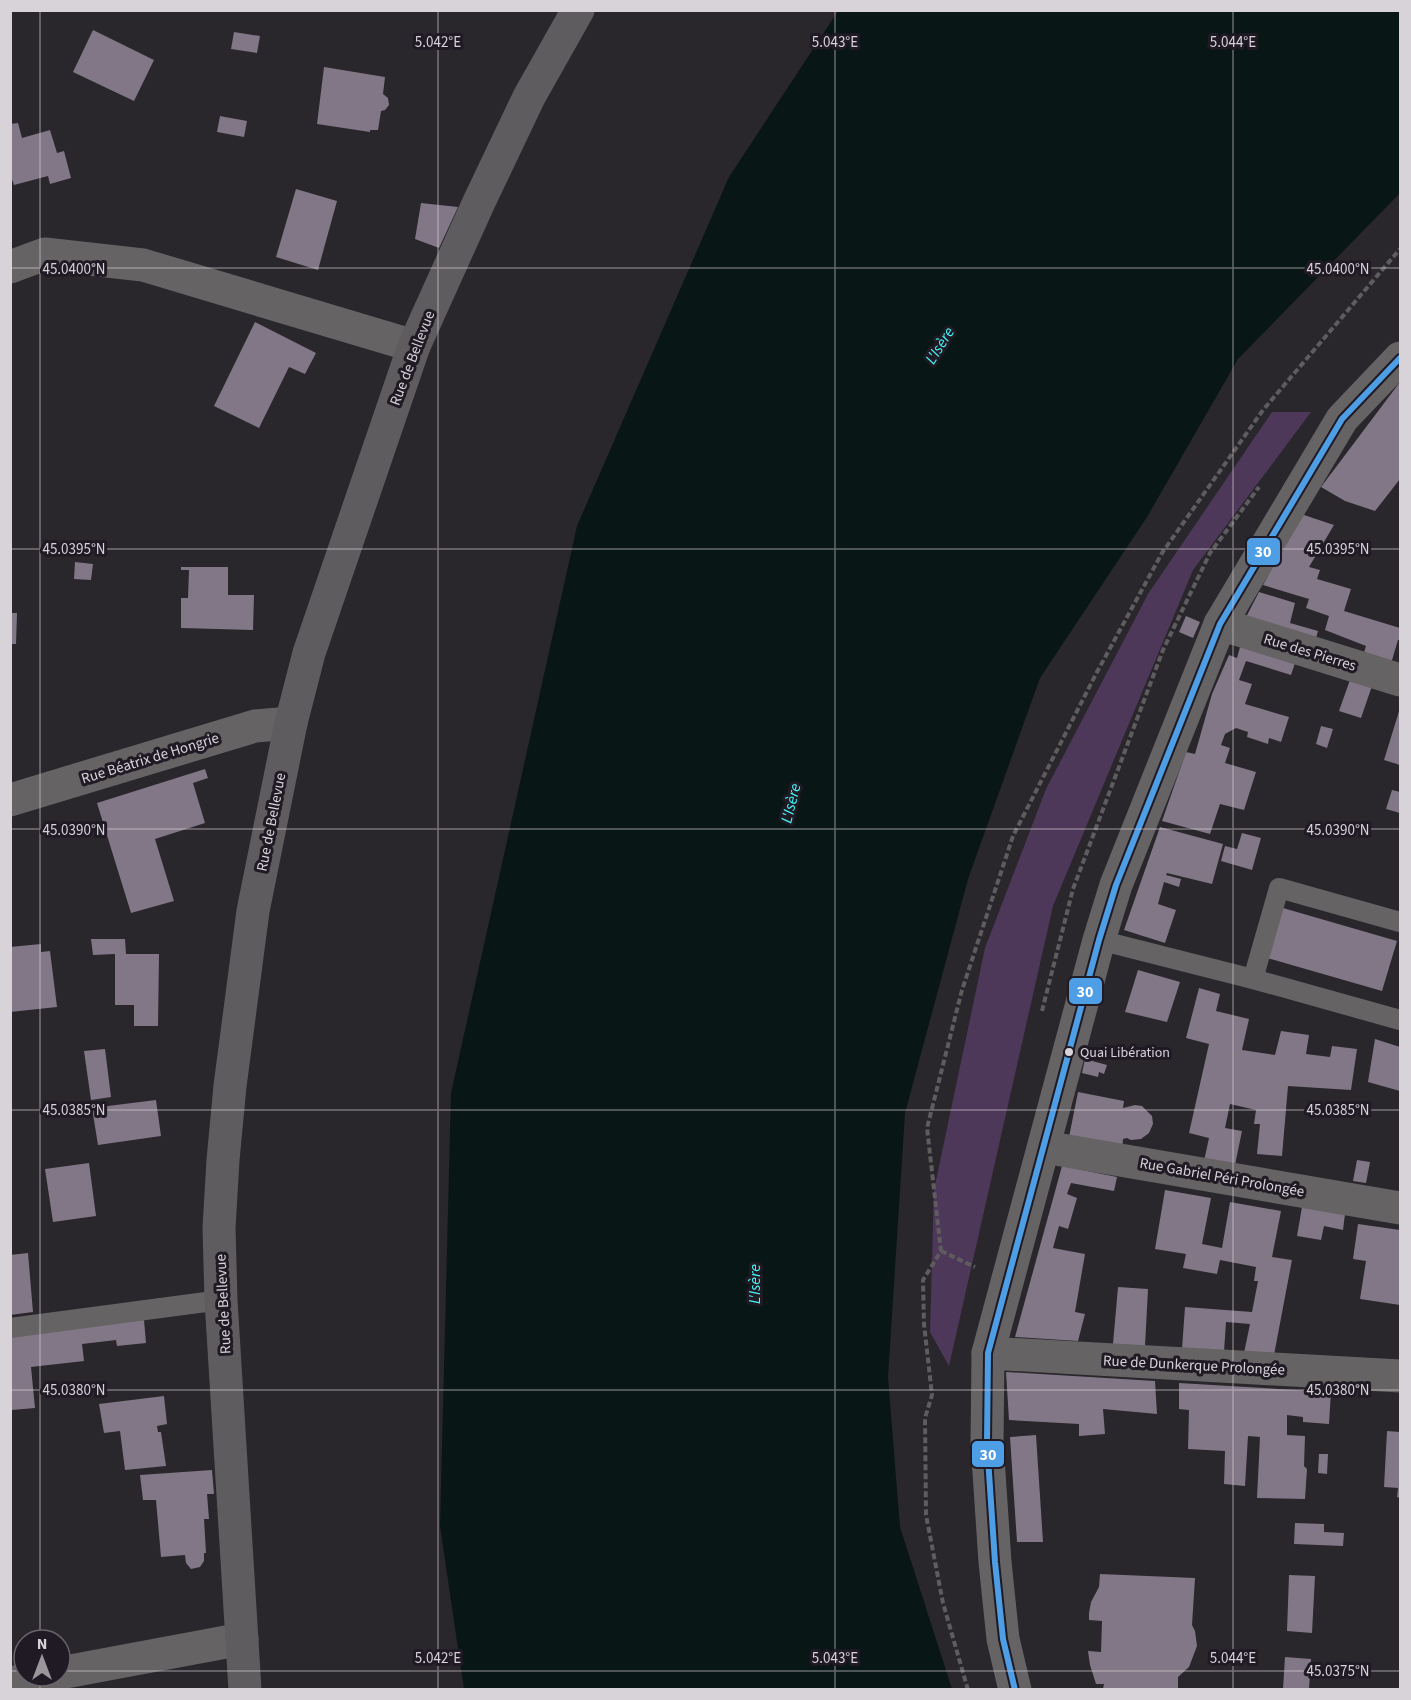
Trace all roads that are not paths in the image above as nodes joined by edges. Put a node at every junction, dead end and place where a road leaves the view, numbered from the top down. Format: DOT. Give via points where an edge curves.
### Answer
graph roads {
  1 [pos="578,10"];
  2 [pos="10,267"];
  3 [pos="414,346"];
  4 [pos="1401,358"];
  5 [pos="1220,624"];
  6 [pos="1401,680"];
  7 [pos="291,723"];
  8 [pos="10,800"];
  9 [pos="1401,922"];
  10 [pos="1099,940"];
  11 [pos="1253,978"];
  12 [pos="1401,1020"];
  13 [pos="1044,1147"];
  14 [pos="1401,1208"];
  15 [pos="221,1300"];
  16 [pos="10,1328"];
  17 [pos="988,1353"];
  18 [pos="1401,1376"];
  19 [pos="242,1639"];
  20 [pos="72,1671"];
  21 [pos="245,1689"];
  22 [pos="1015,1689"];
  1 -- 3 [label="street, Rue de Bellevue" via="529,97"];
  2 -- 3 [label="street" via="45,254 143,264"];
  3 -- 7 [label="street, Rue de Bellevue" via="309,653"];
  4 -- 5 [label="street" via="1342,419"];
  5 -- 6 [label="street, Rue des Pierres"];
  5 -- 10 [label="street" via="1116,885"];
  7 -- 8 [label="street, Rue Béatrix de Hongrie" via="255,726"];
  7 -- 15 [label="street, Rue de Bellevue" via="253,911 230,1086 219,1228"];
  9 -- 11 [label="lane" via="1279,888"];
  10 -- 11 [label="lane"];
  10 -- 13 [label="street"];
  11 -- 12 [label="lane"];
  13 -- 14 [label="street, Rue Gabriel Péri Prolongée"];
  13 -- 17 [label="street"];
  15 -- 16 [label="lane"];
  15 -- 19 [label="street, Rue de Bellevue"];
  17 -- 18 [label="street, Rue de Dunkerque Prolongée"];
  17 -- 22 [label="street" via="987,1443 995,1562 1003,1639"];
  19 -- 20 [label="street"];
  19 -- 21 [label="street, Rue de Bellevue"];
}
